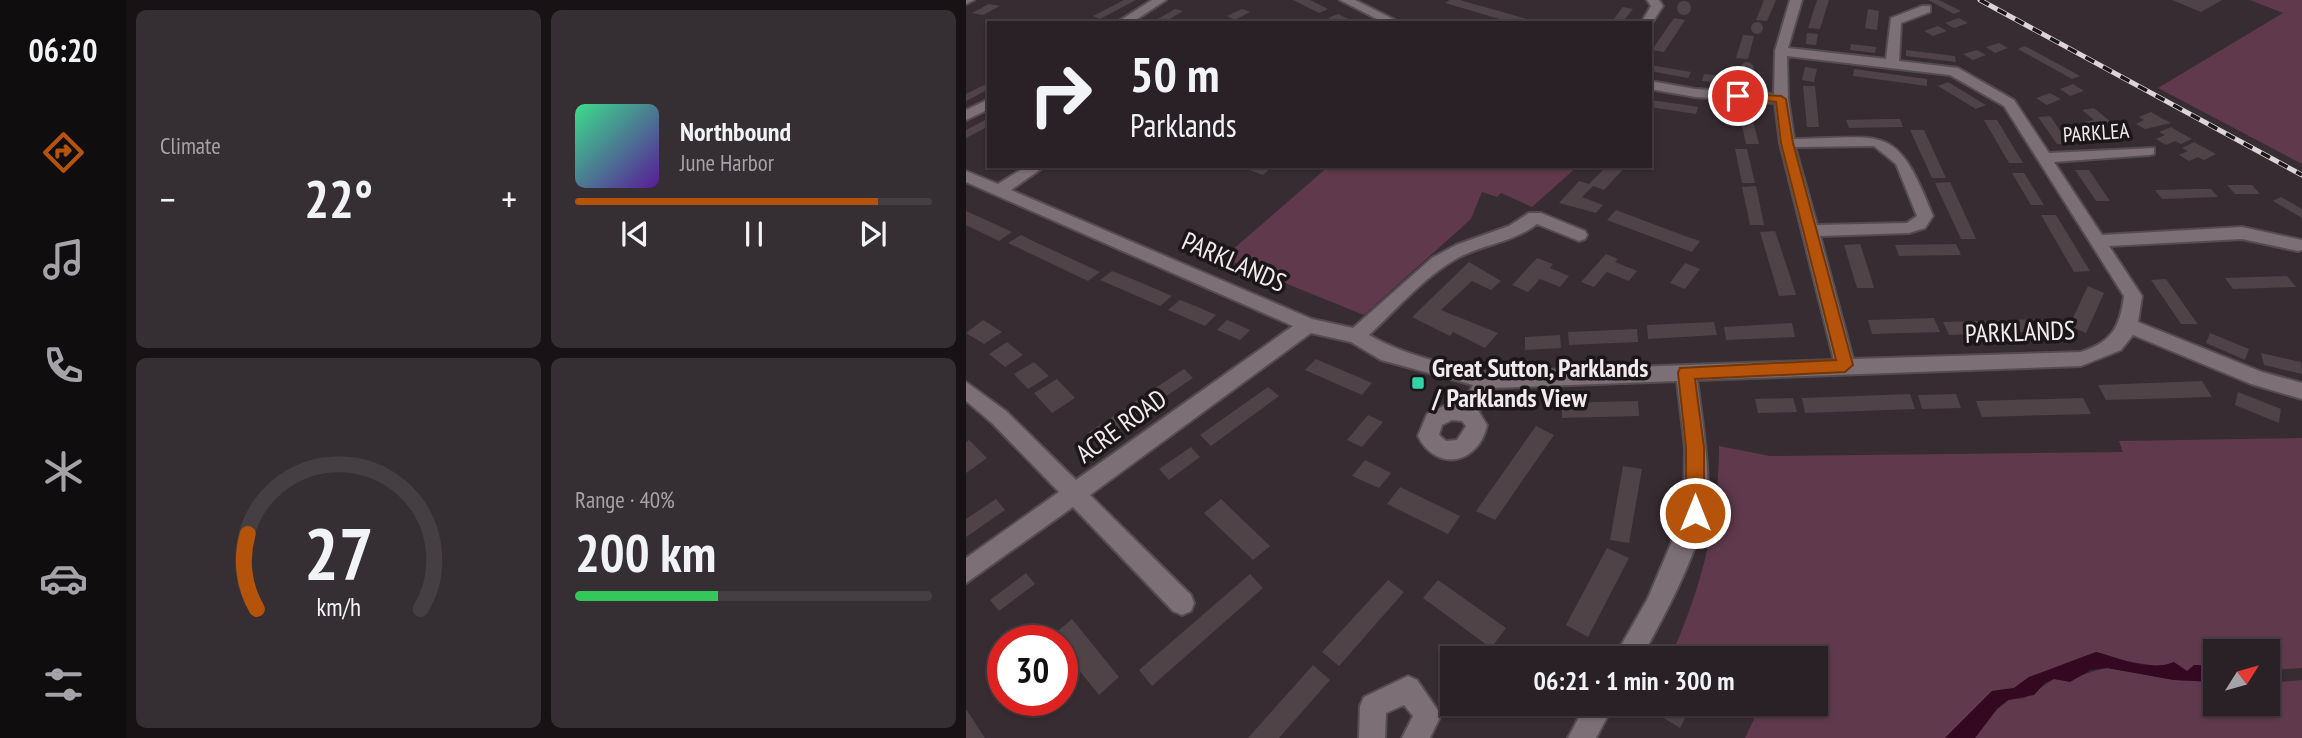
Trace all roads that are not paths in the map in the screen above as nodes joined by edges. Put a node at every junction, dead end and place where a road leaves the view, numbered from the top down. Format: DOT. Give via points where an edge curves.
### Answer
graph roads {
  1 [pos="1160,0"];
  2 [pos="1346,0"];
  3 [pos="1653,0"];
  4 [pos="1796,0"];
  5 [pos="1926,9"];
  6 [pos="1125,21"];
  7 [pos="1391,21"];
  8 [pos="1648,21"];
  9 [pos="1780,51"];
  10 [pos="1892,63"];
  11 [pos="1652,85"];
  12 [pos="1781,99"];
  13 [pos="987,104"];
  14 [pos="966,116"];
  15 [pos="1787,143"];
  16 [pos="2149,151"];
  17 [pos="2045,158"];
  18 [pos="1035,168"];
  19 [pos="966,176"];
  20 [pos="999,190"];
  21 [pos="1811,232"];
  22 [pos="1579,235"];
  23 [pos="2097,241"];
  24 [pos="2298,245"];
  25 [pos="1308,325"];
  26 [pos="2130,326"];
  27 [pos="1356,336"];
  28 [pos="1845,365"];
  29 [pos="1686,373"];
  30 [pos="1486,380"];
  31 [pos="966,390"];
  32 [pos="2302,391"];
  33 [pos="1468,413"];
  34 [pos="1073,495"];
  35 [pos="966,572"];
  36 [pos="1182,603"];
  37 [pos="1634,646"];
  38 [pos="1594,716"];
  39 [pos="1372,738"];
  40 [pos="1415,738"];
  41 [pos="1581,738"];
  1 -- 6 [label="street"];
  2 -- 7 [label="street"];
  3 -- 8 [label="street" via="1657,6"];
  4 -- 9 [label="street"];
  5 -- 10 [label="street" via="1895,21"];
  9 -- 10 [label="street"];
  9 -- 12 [label="street"];
  10 -- 17 [label="street" via="1953,71 1982,85 2010,103"];
  11 -- 12 [label="street"];
  12 -- 15 [label="street"];
  13 -- 14 [label="street"];
  15 -- 21 [label="street"];
  15 -- 21 [label="street" via="1876,142 1890,147 1899,154 1925,216 1909,228"];
  16 -- 17 [label="street, PARKLEA"];
  17 -- 23 [label="street"];
  18 -- 20 [label="street"];
  19 -- 20 [label="street, PARKLANDS"];
  20 -- 25 [label="street, PARKLANDS"];
  21 -- 28 [label="street"];
  22 -- 27 [label="street" via="1535,217 1506,236 1465,247 1437,263"];
  23 -- 24 [label="street" via="2242,233"];
  23 -- 26 [label="street" via="2133,296"];
  25 -- 27 [label="street, PARKLANDS"];
  25 -- 34 [label="street, ACRE ROAD"];
  26 -- 28 [label="street, PARKLANDS" via="2112,350 2081,359"];
  26 -- 32 [label="street" via="2258,379"];
  27 -- 30 [label="street, PARKLANDS" via="1388,355"];
  28 -- 29 [label="street, PARKLANDS"];
  29 -- 30 [label="street, PARKLANDS"];
  29 -- 37 [label="street" via="1695,447 1695,513 1657,606"];
  30 -- 33 [label="street"];
  31 -- 34 [label="street" via="999,417"];
  34 -- 35 [label="street, ACRE ROAD"];
  34 -- 36 [label="street"];
  38 -- 41 [label="street"];
  39 -- 40 [label="street" via="1373,706 1408,689 1428,715"];
}
